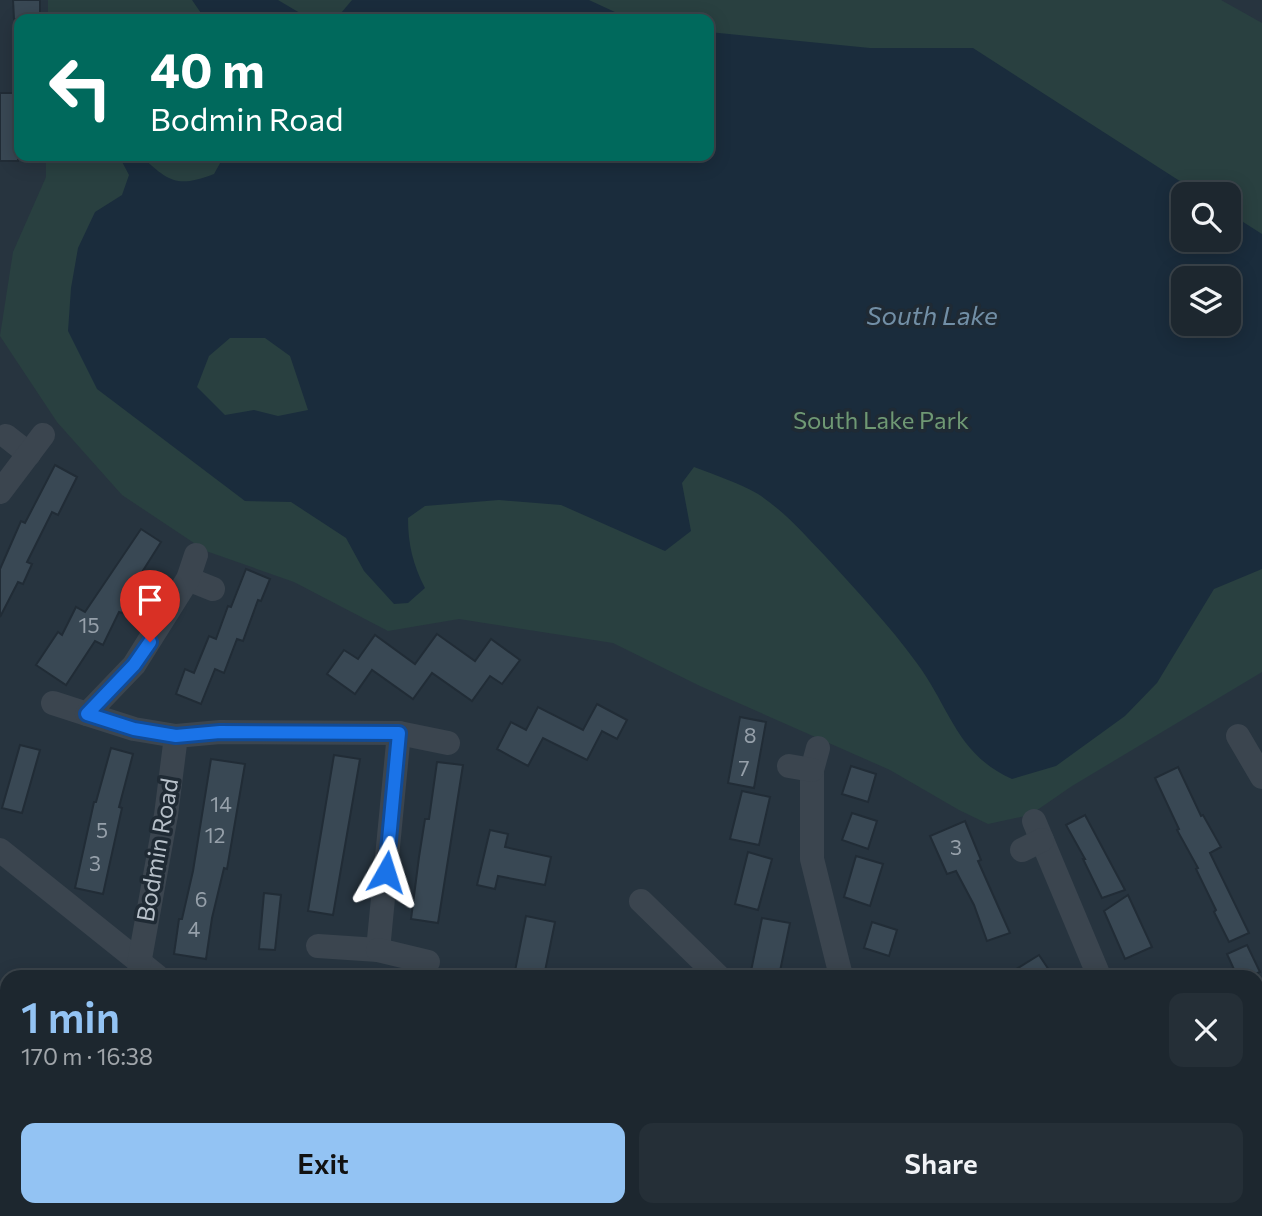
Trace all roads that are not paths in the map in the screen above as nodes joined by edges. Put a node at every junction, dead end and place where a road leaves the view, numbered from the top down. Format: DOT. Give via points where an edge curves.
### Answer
graph roads {
  1 [pos="6,436"];
  2 [pos="0,492"];
  3 [pos="196,555"];
  4 [pos="188,579"];
  5 [pos="213,589"];
  6 [pos="53,703"];
  7 [pos="87,714"];
  8 [pos="399,733"];
  9 [pos="176,736"];
  10 [pos="448,743"];
  11 [pos="807,761"];
  12 [pos="1033,837"];
  13 [pos="0,850"];
  14 [pos="641,901"];
  15 [pos="318,946"];
  16 [pos="378,950"];
  17 [pos="428,962"];
  18 [pos="148,970"];
  19 [pos="712,970"];
  20 [pos="840,970"];
  21 [pos="1096,970"];
  1 -- 2 [label="street" via="36,445"];
  3 -- 4 [label="street"];
  4 -- 5 [label="street"];
  4 -- 7 [label="street" via="134,665"];
  6 -- 7 [label="street"];
  7 -- 9 [label="street"];
  8 -- 9 [label="street"];
  8 -- 10 [label="street"];
  8 -- 16 [label="street"];
  9 -- 18 [label="street, Bodmin Road"];
  11 -- 20 [label="street" via="812,859"];
  12 -- 21 [label="street"];
  13 -- 18 [label="street"];
  14 -- 19 [label="street"];
  15 -- 16 [label="street"];
  16 -- 17 [label="street"];
}
